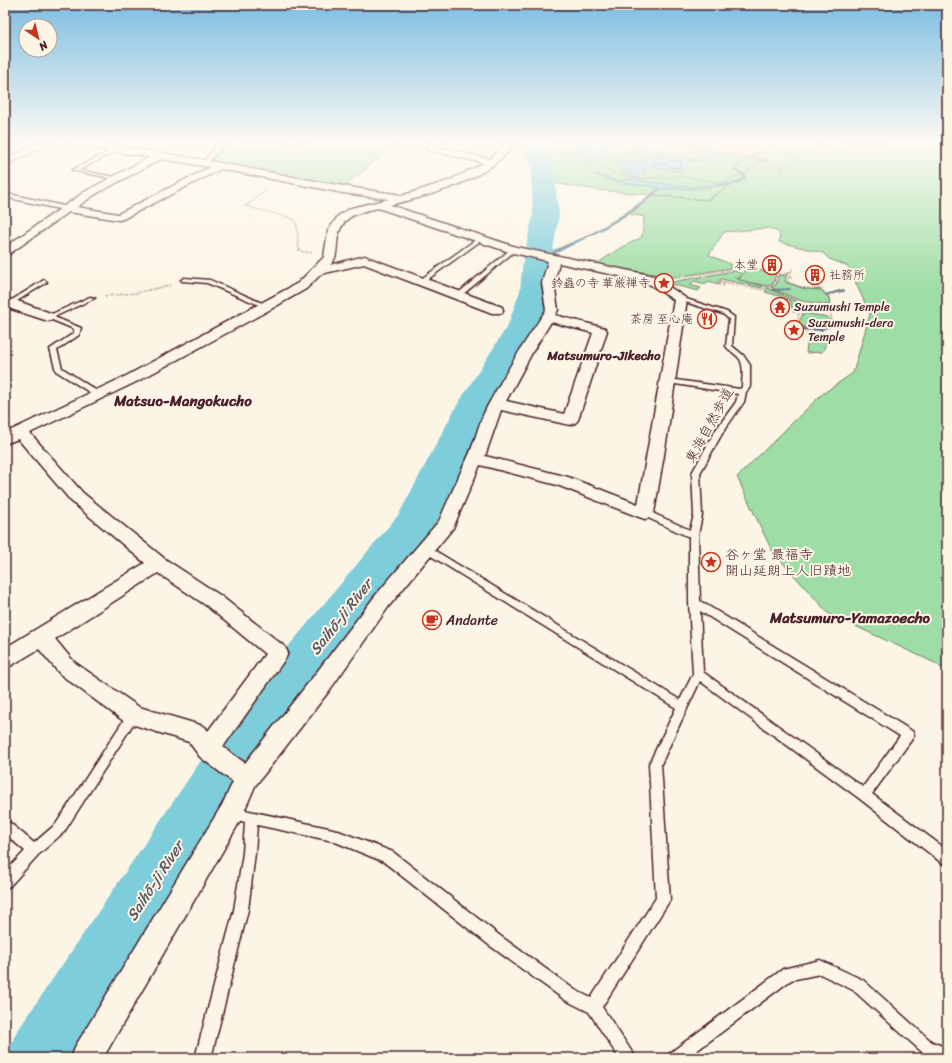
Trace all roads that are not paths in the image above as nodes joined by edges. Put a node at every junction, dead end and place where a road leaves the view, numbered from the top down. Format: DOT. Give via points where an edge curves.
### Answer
graph roads {
  1 [pos="93,192"];
  2 [pos="169,192"];
  3 [pos="355,192"];
  4 [pos="425,192"];
  5 [pos="5,195"];
  6 [pos="403,198"];
  7 [pos="378,205"];
  8 [pos="68,209"];
  9 [pos="5,239"];
  10 [pos="480,239"];
  11 [pos="19,242"];
  12 [pos="513,250"];
  13 [pos="5,252"];
  14 [pos="554,259"];
  15 [pos="318,271"];
  16 [pos="184,280"];
  17 [pos="422,281"];
  18 [pos="44,282"];
  19 [pos="459,294"];
  20 [pos="92,298"];
  21 [pos="681,299"];
  22 [pos="8,303"];
  23 [pos="266,306"];
  24 [pos="497,310"];
  25 [pos="48,317"];
  26 [pos="547,317"];
  27 [pos="669,381"];
  28 [pos="742,392"];
  29 [pos="98,395"];
  30 [pos="497,404"];
  31 [pos="13,435"];
  32 [pos="476,459"];
  33 [pos="645,513"];
  34 [pos="693,535"];
  35 [pos="426,549"];
  36 [pos="158,564"];
  37 [pos="694,602"];
  38 [pos="42,637"];
  39 [pos="5,659"];
  40 [pos="698,674"];
  41 [pos="683,707"];
  42 [pos="133,715"];
  43 [pos="208,750"];
  44 [pos="247,778"];
  45 [pos="864,795"];
  46 [pos="241,815"];
  47 [pos="5,826"];
  48 [pos="34,851"];
  49 [pos="947,858"];
  50 [pos="5,881"];
  51 [pos="594,1007"];
  52 [pos="947,1055"];
  53 [pos="86,1058"];
  54 [pos="203,1058"];
  55 [pos="628,1058"];
  56 [pos="675,1058"];
  1 -- 8 [label="street"];
  2 -- 8 [label="street" via="119,217"];
  3 -- 6 [label="street"];
  4 -- 6 [label="street"];
  5 -- 8 [label="lane"];
  6 -- 7 [label="street"];
  7 -- 10 [label="street"];
  7 -- 15 [label="street" via="358,209 341,218 334,228 330,258"];
  8 -- 11 [label="street"];
  9 -- 11 [label="street"];
  10 -- 12 [label="street"];
  10 -- 17 [label="lane"];
  11 -- 13 [label="street"];
  12 -- 14 [label="street"];
  12 -- 19 [label="lane"];
  14 -- 21 [label="street" via="650,279"];
  14 -- 26 [label="street" via="548,284 552,310"];
  15 -- 17 [label="street" via="365,260"];
  15 -- 23 [label="street" via="302,286"];
  16 -- 23 [label="lane" via="208,281"];
  17 -- 19 [label="street"];
  18 -- 22 [label="lane"];
  19 -- 24 [label="street"];
  20 -- 25 [label="lane"];
  21 -- 27 [label="street"];
  21 -- 28 [label="lane, 東海自然歩道" via="725,313 732,318 729,346 741,356 746,365 746,387"];
  22 -- 25 [label="street"];
  23 -- 29 [label="street"];
  25 -- 29 [label="lane" via="78,328 77,334 54,349 59,369"];
  26 -- 30 [label="street"];
  26 -- 30 [label="street" via="600,331 570,420"];
  27 -- 28 [label="lane"];
  27 -- 33 [label="street"];
  28 -- 34 [label="lane, 東海自然歩道" via="740,402 719,431 696,473 698,515"];
  29 -- 31 [label="street"];
  30 -- 32 [label="street"];
  31 -- 36 [label="street" via="77,497"];
  32 -- 33 [label="street" via="562,481"];
  32 -- 35 [label="street" via="447,524"];
  33 -- 34 [label="lane"];
  34 -- 37 [label="lane, 東海自然歩道"];
  35 -- 41 [label="lane"];
  35 -- 44 [label="street" via="382,601"];
  36 -- 38 [label="street"];
  36 -- 43 [label="street" via="214,601 278,653"];
  37 -- 40 [label="lane, 東海自然歩道"];
  37 -- 45 [label="lane" via="908,734"];
  38 -- 39 [label="street"];
  38 -- 42 [label="street" via="68,668"];
  40 -- 41 [label="lane"];
  40 -- 45 [label="lane"];
  41 -- 51 [label="lane" via="655,764 663,900"];
  42 -- 43 [label="street" via="197,734"];
  42 -- 48 [label="lane" via="60,828"];
  43 -- 44 [label="street"];
  44 -- 46 [label="street"];
  45 -- 49 [label="lane"];
  46 -- 51 [label="lane" via="333,835 388,857 494,940 570,995"];
  46 -- 53 [label="street"];
  46 -- 54 [label="lane" via="249,853 241,910"];
  47 -- 48 [label="lane"];
  48 -- 50 [label="lane"];
  51 -- 55 [label="lane"];
  52 -- 56 [label="lane" via="927,1047 858,985 820,967 788,974"];
}
